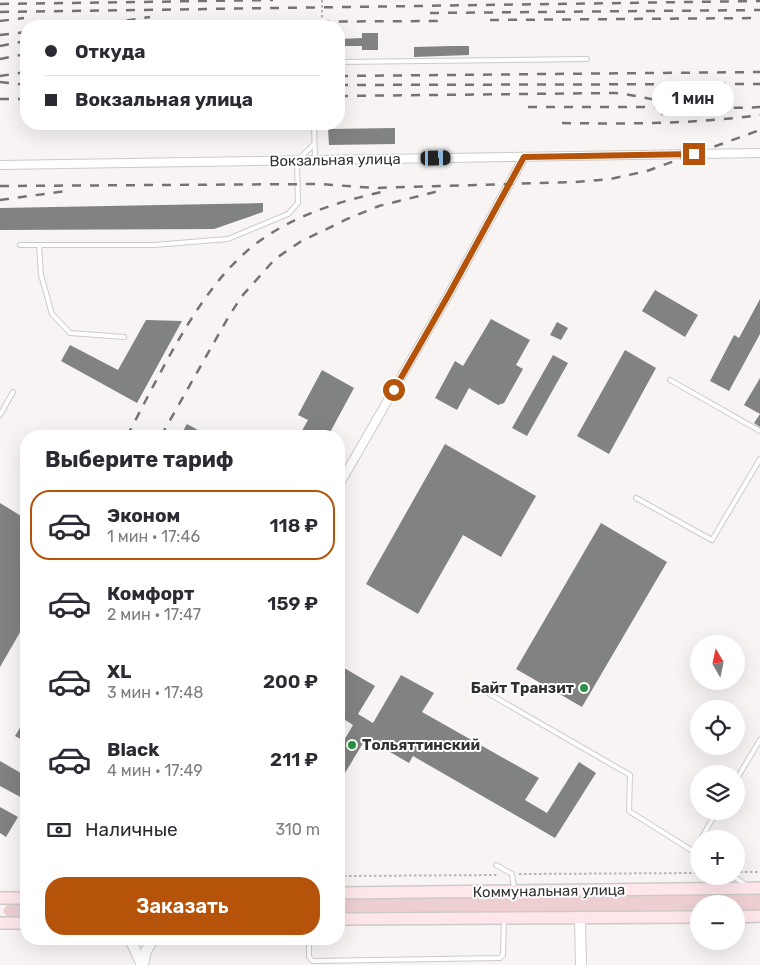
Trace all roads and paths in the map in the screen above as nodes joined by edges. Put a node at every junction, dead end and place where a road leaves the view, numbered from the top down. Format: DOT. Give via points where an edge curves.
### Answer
graph roads {
  1 [pos="322,0"];
  2 [pos="322,20"];
  3 [pos="588,60"];
  4 [pos="345,62"];
  5 [pos="314,130"];
  6 [pos="314,144"];
  7 [pos="760,153"];
  8 [pos="524,157"];
  9 [pos="315,160"];
  10 [pos="297,161"];
  11 [pos="0,165"];
  12 [pos="20,245"];
  13 [pos="39,245"];
  14 [pos="124,337"];
  15 [pos="670,380"];
  16 [pos="13,392"];
  17 [pos="0,415"];
  18 [pos="760,431"];
  19 [pos="760,459"];
  20 [pos="345,475"];
  21 [pos="636,498"];
  22 [pos="479,688"];
  23 [pos="760,740"];
  24 [pos="745,765"];
  25 [pos="690,849"];
  26 [pos="496,864"];
  27 [pos="745,872"];
  28 [pos="760,872"];
  29 [pos="756,888"];
  30 [pos="515,891"];
  31 [pos="345,893"];
  32 [pos="0,898"];
  33 [pos="20,898"];
  34 [pos="760,916"];
  35 [pos="690,917"];
  36 [pos="745,917"];
  37 [pos="345,919"];
  38 [pos="504,919"];
  39 [pos="580,919"];
  40 [pos="1,922"];
  41 [pos="20,923"];
  42 [pos="133,945"];
  43 [pos="149,945"];
  44 [pos="309,945"];
  45 [pos="143,965"];
  46 [pos="581,965"];
  1 -- 2 [label="path"];
  3 -- 4 [label="lane"];
  5 -- 6 [label="lane"];
  6 -- 9 [label="lane"];
  6 -- 10 [label="lane"];
  7 -- 8 [label="street, Вокзальная улица"];
  8 -- 9 [label="street, Вокзальная улица"];
  8 -- 20 [label="street"];
  9 -- 10 [label="street, Вокзальная улица"];
  10 -- 11 [label="street, Вокзальная улица"];
  10 -- 13 [label="lane" via="298,203 288,214 228,238 154,245"];
  12 -- 13 [label="lane"];
  13 -- 14 [label="lane" via="41,275 52,314 70,333"];
  15 -- 18 [label="lane"];
  16 -- 17 [label="lane"];
  19 -- 21 [label="lane" via="712,540"];
  22 -- 25 [label="lane" via="630,775 629,811"];
  23 -- 24 [label="lane"];
  26 -- 30 [label="lane" via="512,874"];
  27 -- 28 [label="path"];
  29 -- 30 [label="main road, Коммунальная улица"];
  30 -- 31 [label="main road, Коммунальная улица"];
  32 -- 33 [label="main road"];
  34 -- 36 [label="main road"];
  35 -- 39 [label="main road, Коммунальная улица"];
  37 -- 38 [label="main road, Коммунальная улица"];
  38 -- 39 [label="main road, Коммунальная улица"];
  38 -- 44 [label="lane" via="503,956 500,958 312,961"];
  39 -- 46 [label="street"];
  40 -- 41 [label="main road"];
  42 -- 45 [label="street"];
  43 -- 45 [label="street"];
}
